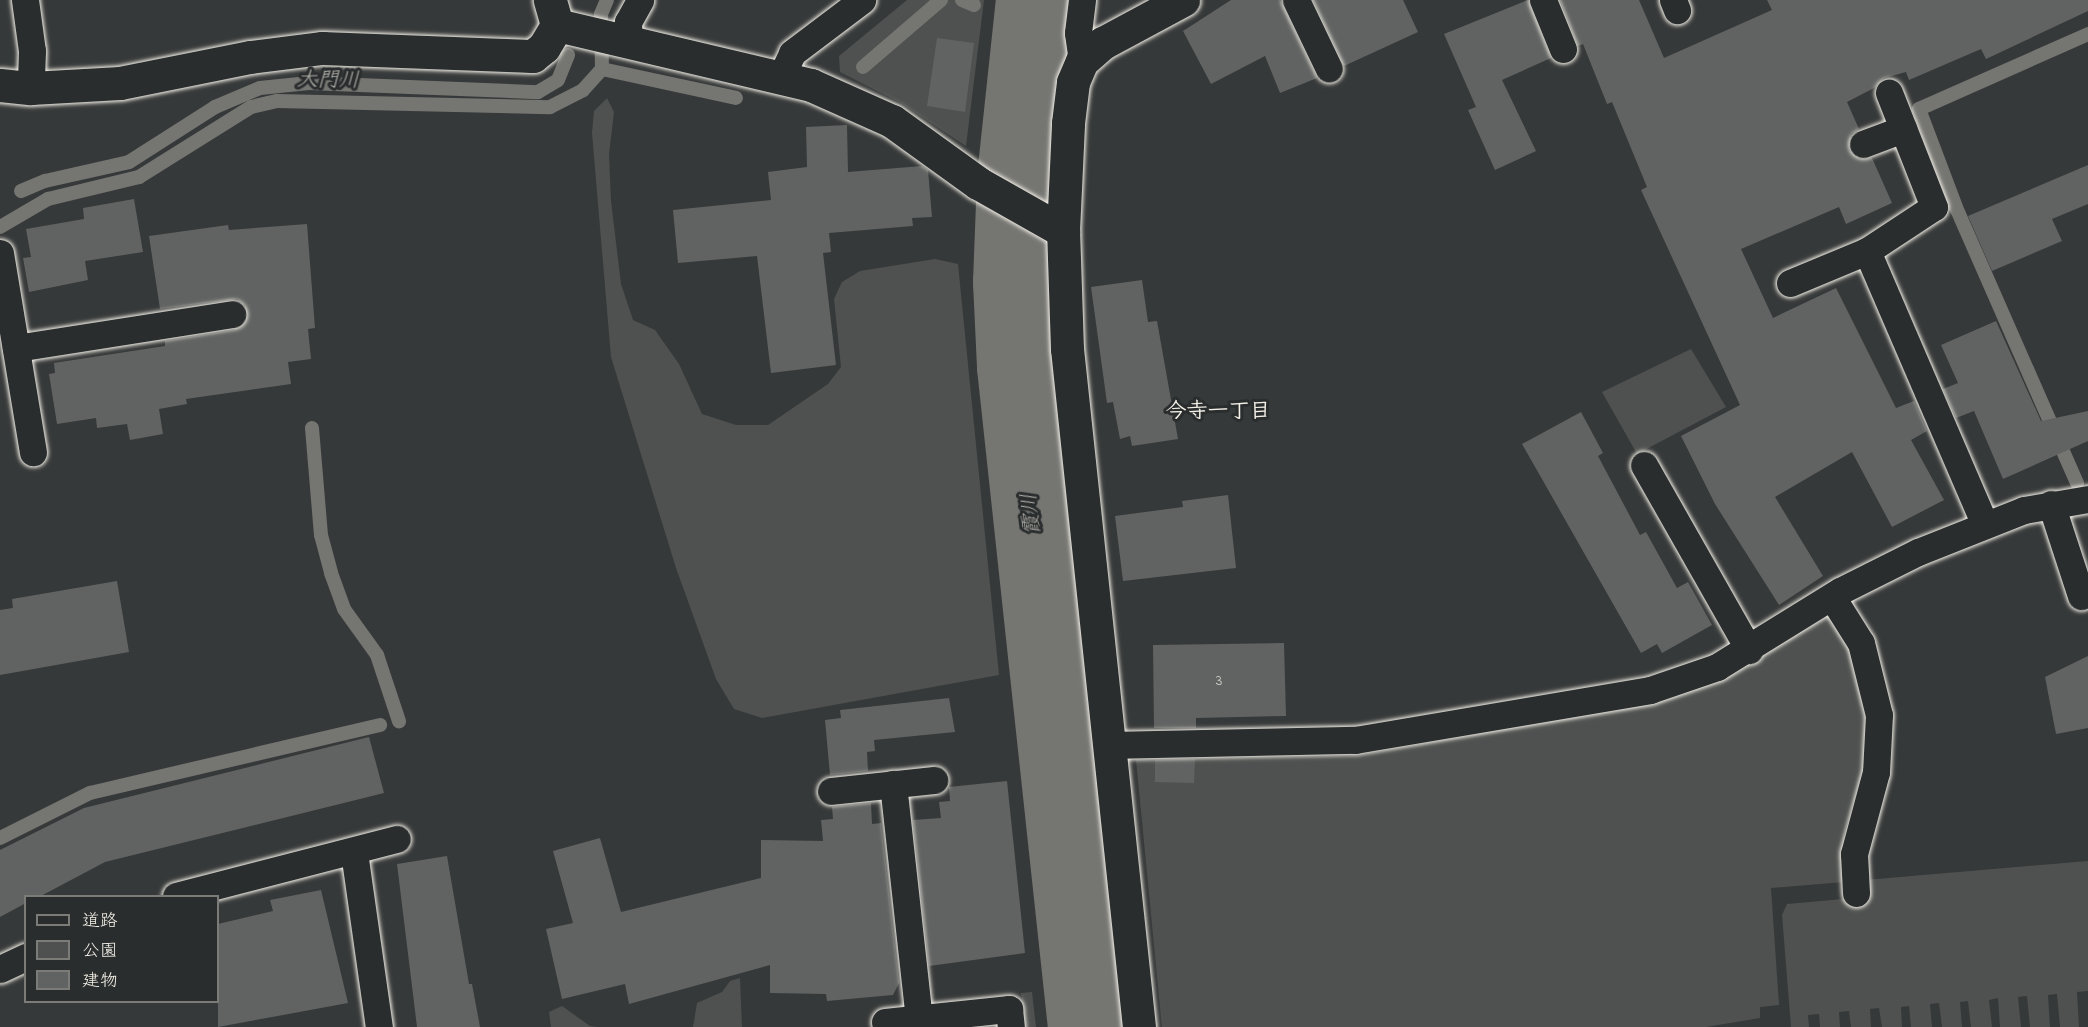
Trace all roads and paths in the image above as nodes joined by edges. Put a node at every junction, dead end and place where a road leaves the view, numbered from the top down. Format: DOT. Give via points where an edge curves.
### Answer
graph roads {
  1 [pos="25,0"];
  2 [pos="640,0"];
  3 [pos="862,0"];
  4 [pos="1082,0"];
  5 [pos="1182,0"];
  6 [pos="1296,0"];
  7 [pos="1543,0"];
  8 [pos="561,18"];
  9 [pos="620,42"];
  10 [pos="1563,49"];
  11 [pos="1083,61"];
  12 [pos="1329,69"];
  13 [pos="781,77"];
  14 [pos="16,86"];
  15 [pos="1889,93"];
  16 [pos="1903,129"];
  17 [pos="1863,144"];
  18 [pos="1054,226"];
  19 [pos="1868,251"];
  20 [pos="0,253"];
  21 [pos="1790,283"];
  22 [pos="232,314"];
  23 [pos="16,348"];
  24 [pos="12,398"];
  25 [pos="33,452"];
  26 [pos="1644,465"];
  27 [pos="2088,499"];
  28 [pos="2050,504"];
  29 [pos="1984,523"];
  30 [pos="2081,596"];
  31 [pos="1832,597"];
  32 [pos="1749,650"];
  33 [pos="1110,745"];
  34 [pos="934,780"];
  35 [pos="893,784"];
  36 [pos="831,791"];
  37 [pos="397,839"];
  38 [pos="354,852"];
  39 [pos="1856,893"];
  40 [pos="184,895"];
  41 [pos="24,958"];
  42 [pos="0,969"];
  43 [pos="920,1018"];
  44 [pos="885,1022"];
  45 [pos="379,1027"];
  46 [pos="1011,1027"];
  47 [pos="1139,1027"];
  1 -- 14 [label="lane" via="32,51"];
  2 -- 9 [label="lane"];
  3 -- 13 [label="lane" via="792,53"];
  4 -- 11 [label="lane" via="1078,33"];
  5 -- 11 [label="street" via="1102,43"];
  6 -- 12 [label="lane"];
  7 -- 10 [label="lane"];
  8 -- 9 [label="street"];
  8 -- 14 [label="street" via="539,52 518,59 322,48 250,57 120,82"];
  9 -- 13 [label="street"];
  11 -- 18 [label="street" via="1073,82"];
  13 -- 18 [label="street" via="811,85 892,121 978,183"];
  15 -- 16 [label="lane"];
  16 -- 17 [label="lane"];
  16 -- 19 [label="lane" via="1934,207"];
  18 -- 33 [label="street"];
  19 -- 21 [label="lane"];
  19 -- 29 [label="lane"];
  20 -- 23 [label="lane"];
  22 -- 23 [label="lane"];
  23 -- 24 [label="lane"];
  24 -- 25 [label="lane"];
  26 -- 32 [label="lane"];
  27 -- 28 [label="lane"];
  28 -- 29 [label="lane"];
  28 -- 30 [label="lane"];
  29 -- 31 [label="lane"];
  31 -- 32 [label="lane"];
  31 -- 39 [label="lane" via="1861,643 1879,715 1876,772 1854,854"];
  32 -- 33 [label="lane" via="1688,679 1650,690 1355,740"];
  33 -- 47 [label="street"];
  34 -- 35 [label="lane"];
  35 -- 36 [label="lane"];
  35 -- 43 [label="lane"];
  37 -- 38 [label="lane"];
  38 -- 40 [label="lane"];
  38 -- 45 [label="lane"];
  41 -- 42 [label="lane"];
  43 -- 44 [label="lane"];
  43 -- 46 [label="lane" via="1009,1009"];
}
